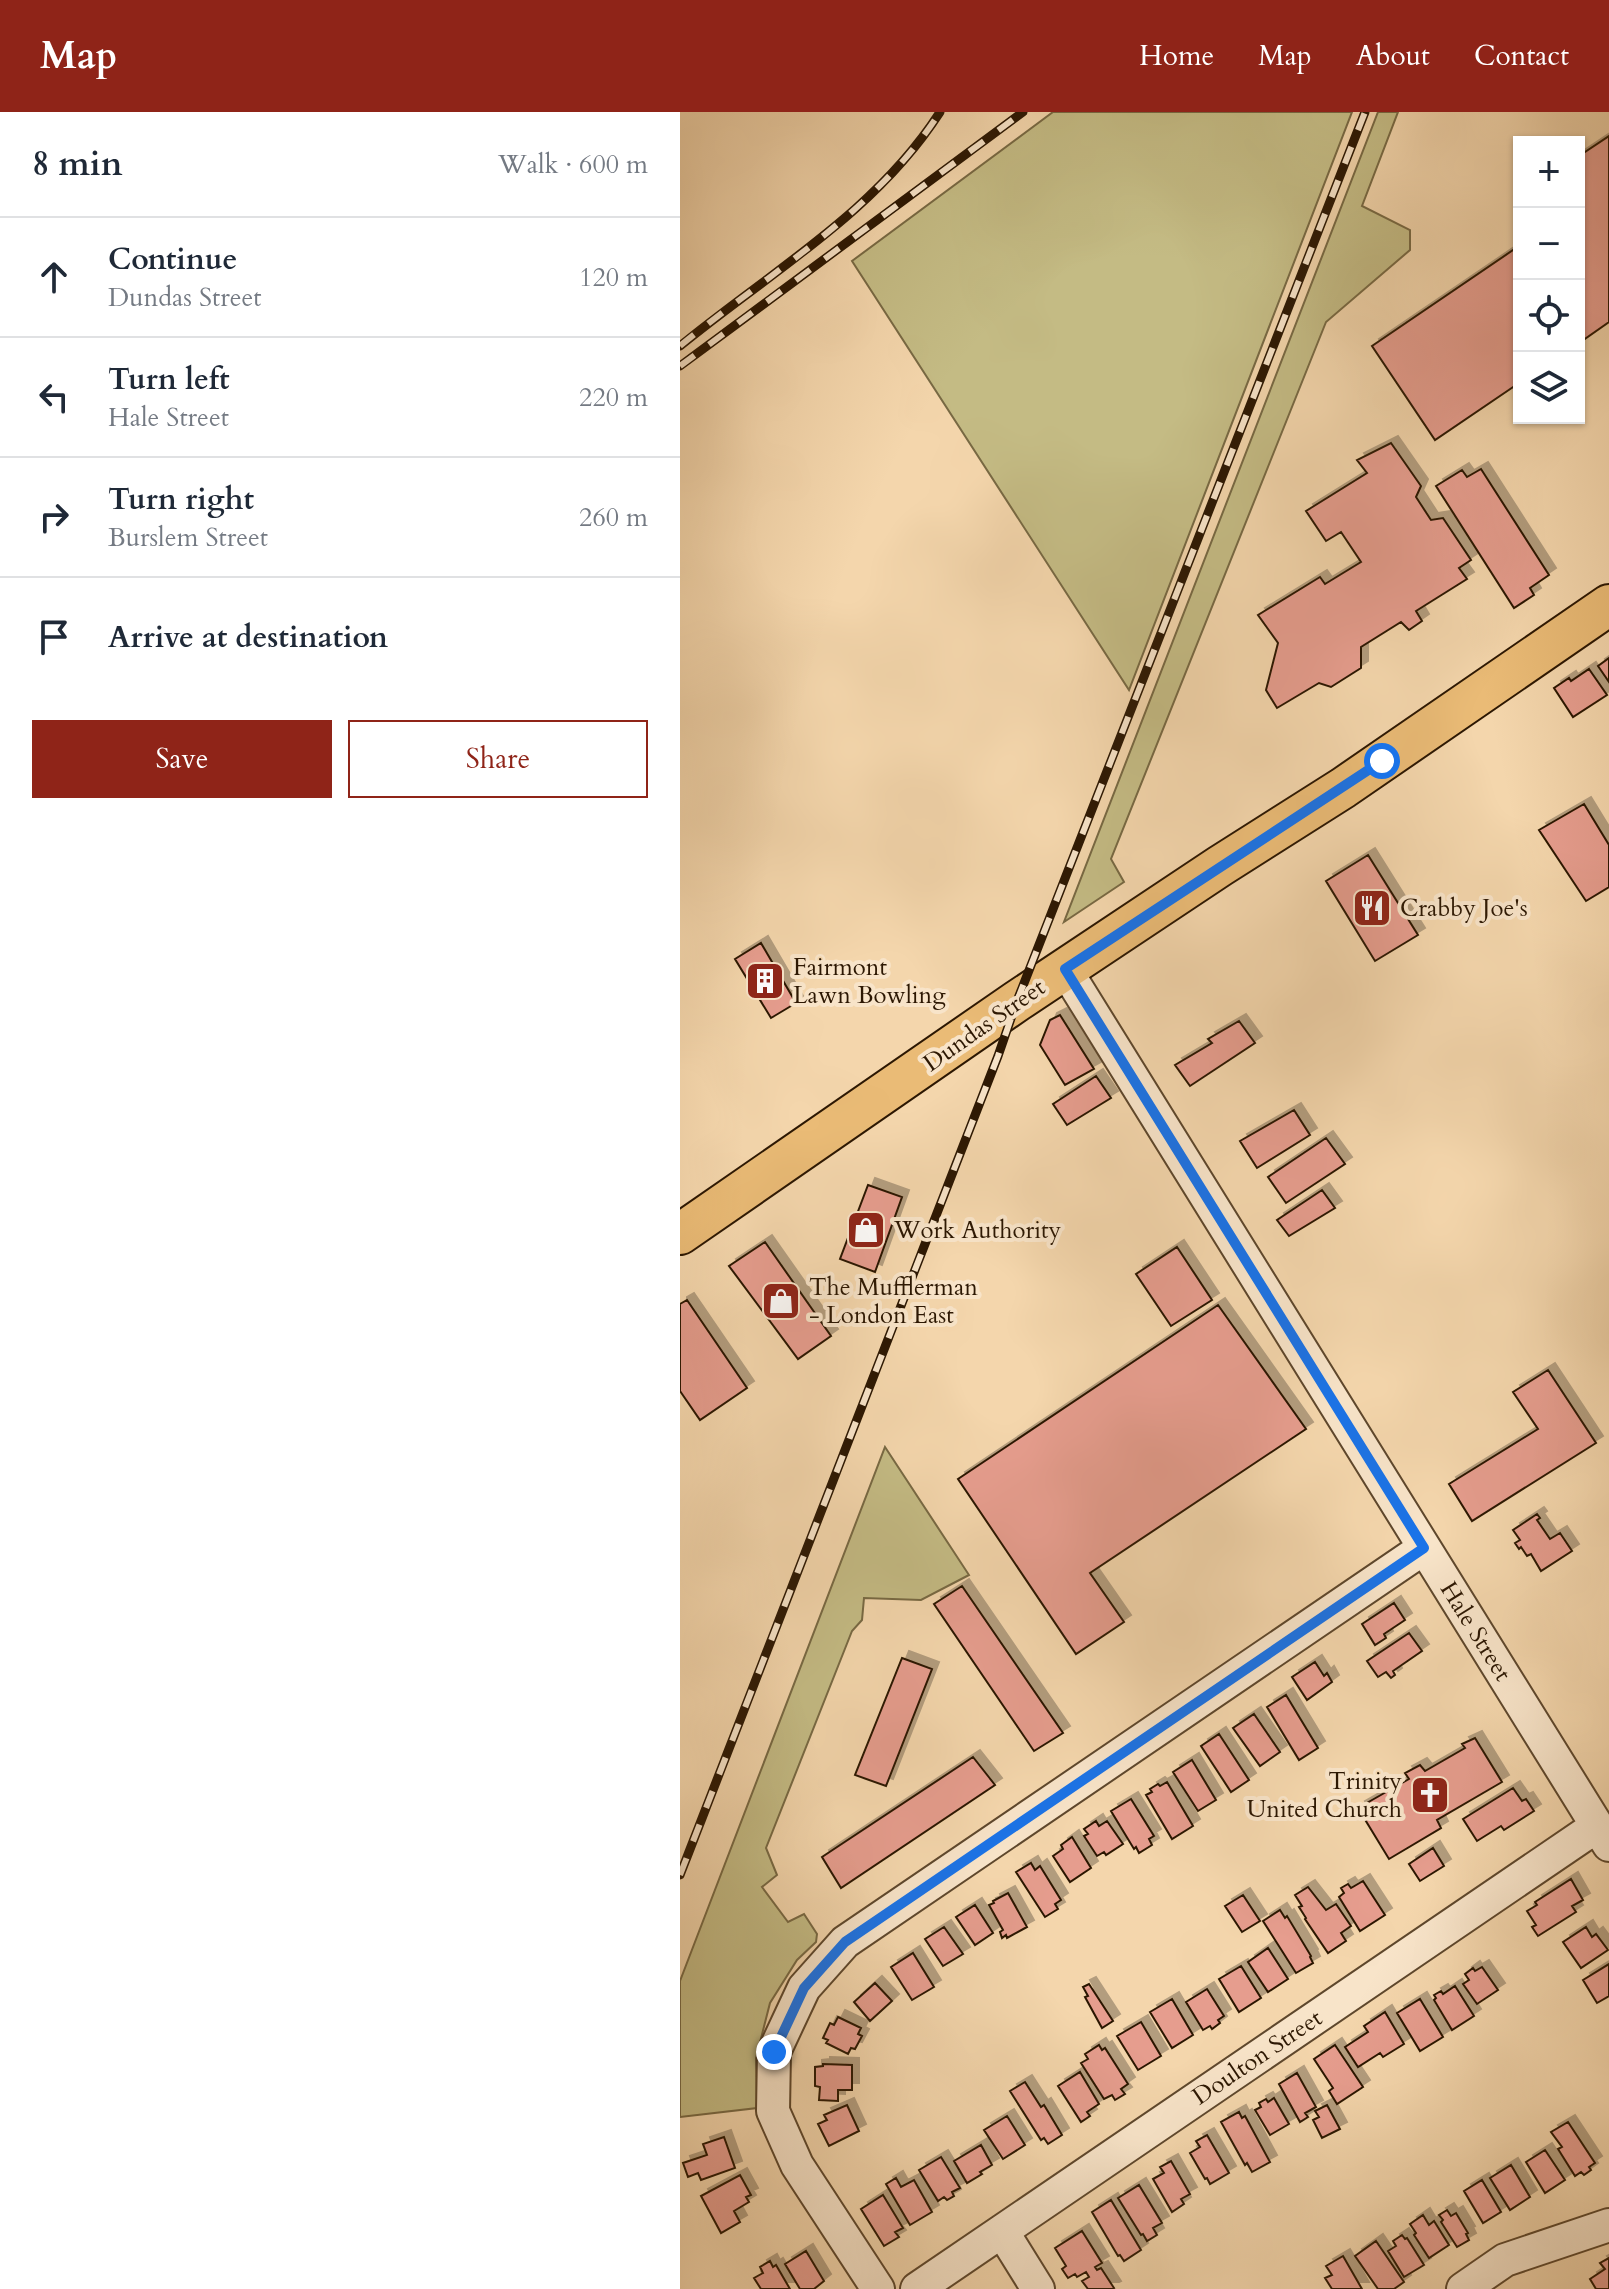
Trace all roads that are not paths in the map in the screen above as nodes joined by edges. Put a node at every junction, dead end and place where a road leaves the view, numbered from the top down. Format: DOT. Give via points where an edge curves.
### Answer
graph roads {
  1 [pos="1609,605"];
  2 [pos="1065,969"];
  3 [pos="680,1234"];
  4 [pos="1424,1548"];
  5 [pos="1603,1835"];
  6 [pos="1609,2225"];
  7 [pos="1002,2231"];
  8 [pos="878,2289"];
  9 [pos="917,2289"];
  10 [pos="1038,2289"];
  11 [pos="1463,2289"];
  1 -- 2 [label="main road, Dundas Street" via="1343,788"];
  2 -- 3 [label="main road, Dundas Street"];
  2 -- 4 [label="street, Hale Street"];
  4 -- 5 [label="street, Hale Street"];
  4 -- 8 [label="street" via="845,1942 804,1988 774,2052 773,2111 797,2165"];
  5 -- 7 [label="street, Doulton Street"];
  6 -- 11 [label="street" via="1505,2260"];
  7 -- 9 [label="street, Doulton Street"];
  7 -- 10 [label="street"];
}
